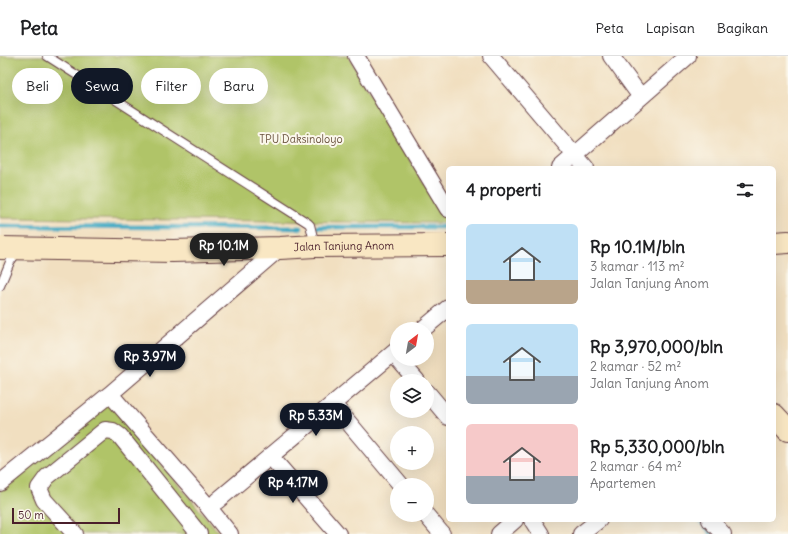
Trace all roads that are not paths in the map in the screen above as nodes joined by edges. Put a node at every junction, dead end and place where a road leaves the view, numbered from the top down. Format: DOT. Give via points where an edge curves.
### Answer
graph roads {
  1 [pos="47,56"];
  2 [pos="356,56"];
  3 [pos="491,56"];
  4 [pos="611,56"];
  5 [pos="688,56"];
  6 [pos="641,97"];
  7 [pos="576,155"];
  8 [pos="562,166"];
  9 [pos="584,166"];
  10 [pos="446,206"];
  11 [pos="788,242"];
  12 [pos="776,243"];
  13 [pos="446,245"];
  14 [pos="315,246"];
  15 [pos="10,248"];
  16 [pos="280,248"];
  17 [pos="0,286"];
  18 [pos="446,310"];
  19 [pos="431,322"];
  20 [pos="390,360"];
  21 [pos="405,366"];
  22 [pos="411,374"];
  23 [pos="110,394"];
  24 [pos="434,400"];
  25 [pos="333,404"];
  26 [pos="446,415"];
  27 [pos="270,456"];
  28 [pos="395,478"];
  29 [pos="0,483"];
  30 [pos="216,501"];
  31 [pos="432,522"];
  32 [pos="513,522"];
  33 [pos="533,522"];
  34 [pos="596,522"];
  35 [pos="712,522"];
  36 [pos="75,534"];
  37 [pos="199,534"];
  38 [pos="230,534"];
  39 [pos="338,534"];
  40 [pos="442,534"];
  41 [pos="499,534"];
  42 [pos="541,534"];
  43 [pos="581,534"];
  44 [pos="723,534"];
  1 -- 14 [label="lane" via="308,223 312,229"];
  2 -- 10 [label="street"];
  3 -- 7 [label="street"];
  4 -- 6 [label="street"];
  5 -- 6 [label="street"];
  6 -- 7 [label="street"];
  7 -- 8 [label="street"];
  7 -- 9 [label="street"];
  11 -- 12 [label="main road"];
  13 -- 14 [label="main road, Jalan Tanjung Anom"];
  14 -- 16 [label="main road, Jalan Tanjung Anom"];
  15 -- 16 [label="main road, Jalan Tanjung Anom" via="173,251"];
  15 -- 17 [label="lane" via="10,262"];
  16 -- 23 [label="street"];
  18 -- 19 [label="street"];
  20 -- 25 [label="street"];
  21 -- 22 [label="street"];
  23 -- 29 [label="street"];
  23 -- 38 [label="street"];
  24 -- 26 [label="street"];
  25 -- 27 [label="street"];
  25 -- 28 [label="street"];
  27 -- 30 [label="street"];
  27 -- 39 [label="street"];
  31 -- 40 [label="street"];
  32 -- 41 [label="street"];
  33 -- 42 [label="street"];
  34 -- 43 [label="street"];
  35 -- 44 [label="street"];
  36 -- 37 [label="street" via="44,500 39,488 47,476 106,430 114,431 120,436"];
}
